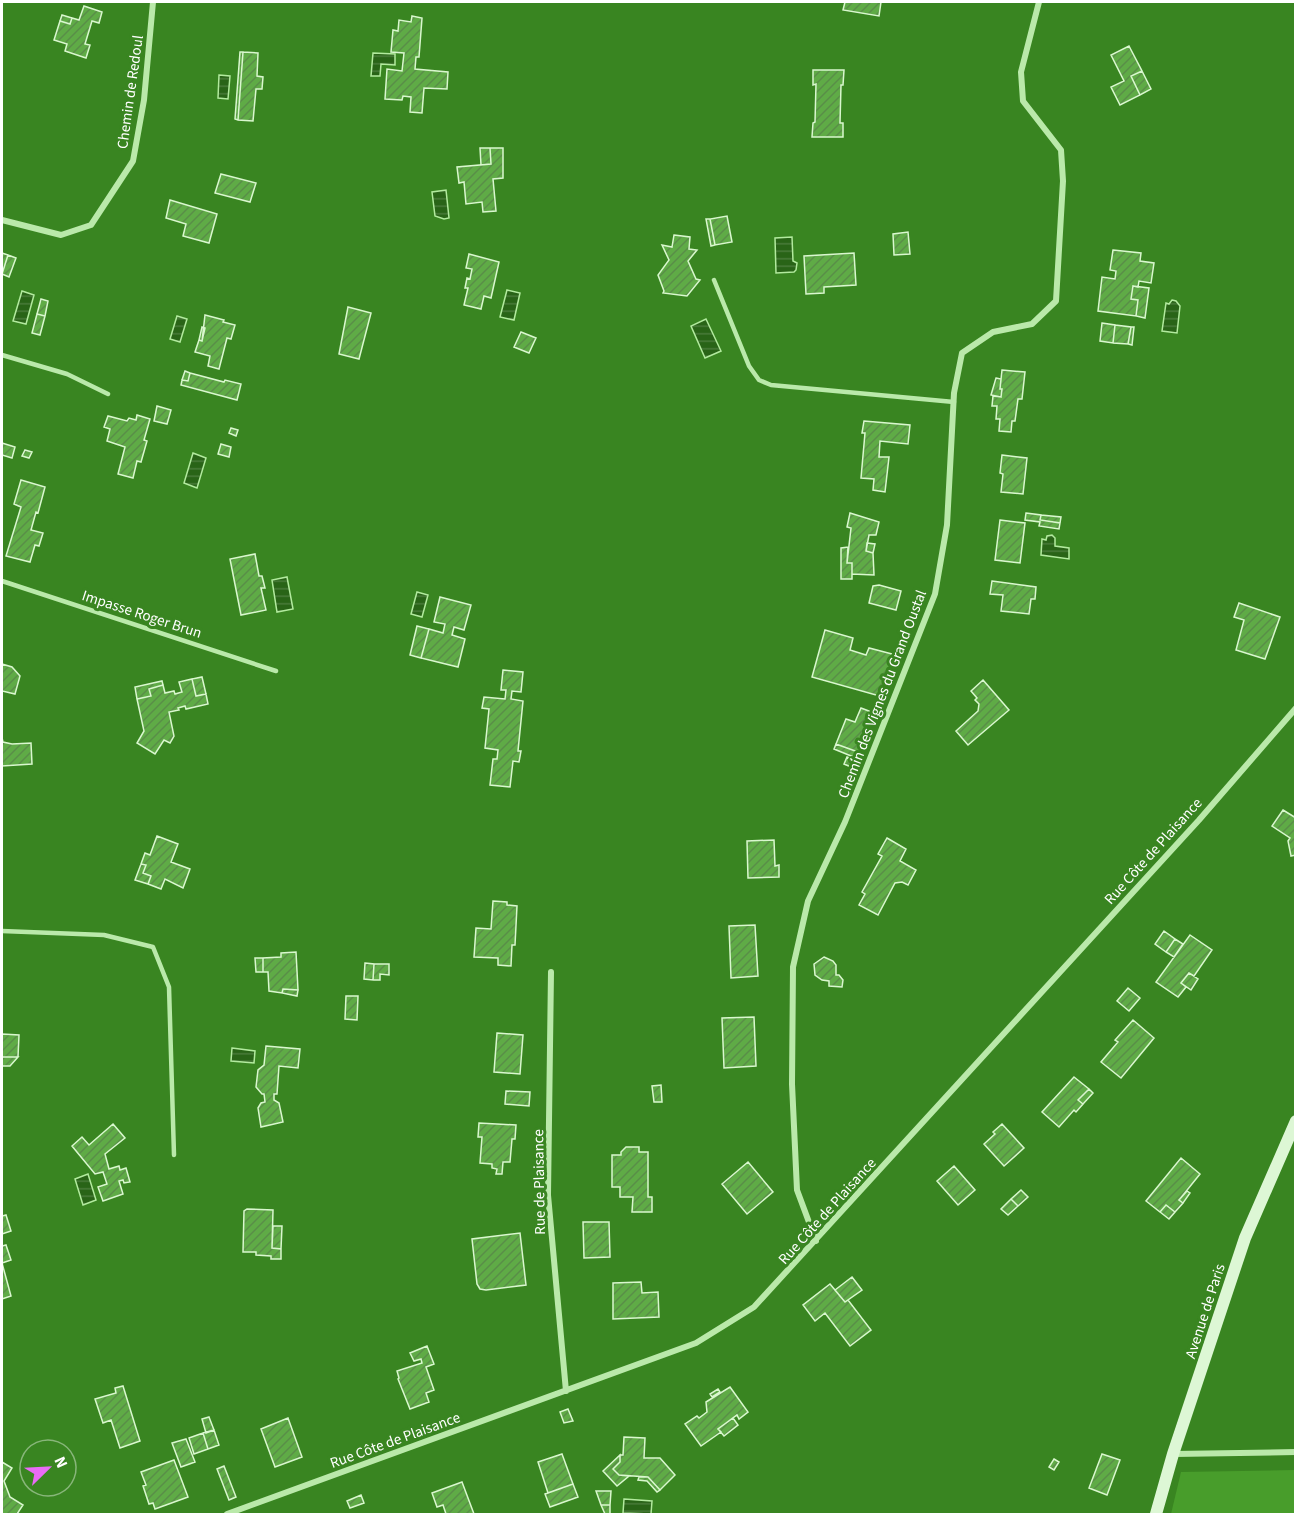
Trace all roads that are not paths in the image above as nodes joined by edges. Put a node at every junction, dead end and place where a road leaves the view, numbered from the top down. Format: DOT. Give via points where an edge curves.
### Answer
graph roads {
  1 [pos="153,2"];
  2 [pos="1040,2"];
  3 [pos="2,220"];
  4 [pos="714,280"];
  5 [pos="2,355"];
  6 [pos="108,394"];
  7 [pos="954,402"];
  8 [pos="2,580"];
  9 [pos="276,671"];
  10 [pos="1296,708"];
  11 [pos="2,931"];
  12 [pos="551,972"];
  13 [pos="1296,1121"];
  14 [pos="174,1155"];
  15 [pos="816,1241"];
  16 [pos="566,1391"];
  17 [pos="1296,1452"];
  18 [pos="1173,1454"];
  19 [pos="227,1515"];
  20 [pos="1156,1515"];
  1 -- 3 [label="street, Chemin de Redoul" via="144,100 133,161 91,225 60,235"];
  2 -- 7 [label="street, Chemin des Vignes du Grand Oustal" via="1021,72 1023,101 1061,150 1063,181 1056,301 1032,324 993,332 962,353"];
  4 -- 7 [label="lane" via="749,366 759,380 771,385"];
  5 -- 6 [label="lane" via="68,374"];
  7 -- 15 [label="street, Chemin des Vignes du Grand Oustal" via="947,525 935,594 845,822 808,901 793,967 792,1084 797,1190"];
  8 -- 9 [label="lane, Impasse Roger Brun"];
  10 -- 15 [label="street, Rue Côte de Plaisance"];
  11 -- 14 [label="lane" via="104,935 153,947 169,987"];
  12 -- 16 [label="street, Rue de Plaisance" via="548,1195"];
  13 -- 18 [label="main road, Avenue de Paris" via="1245,1238"];
  15 -- 16 [label="street, Rue Côte de Plaisance" via="754,1307 696,1343"];
  16 -- 19 [label="street, Rue Côte de Plaisance"];
  17 -- 18 [label="street"];
  18 -- 20 [label="main road, Avenue de Paris"];
}
